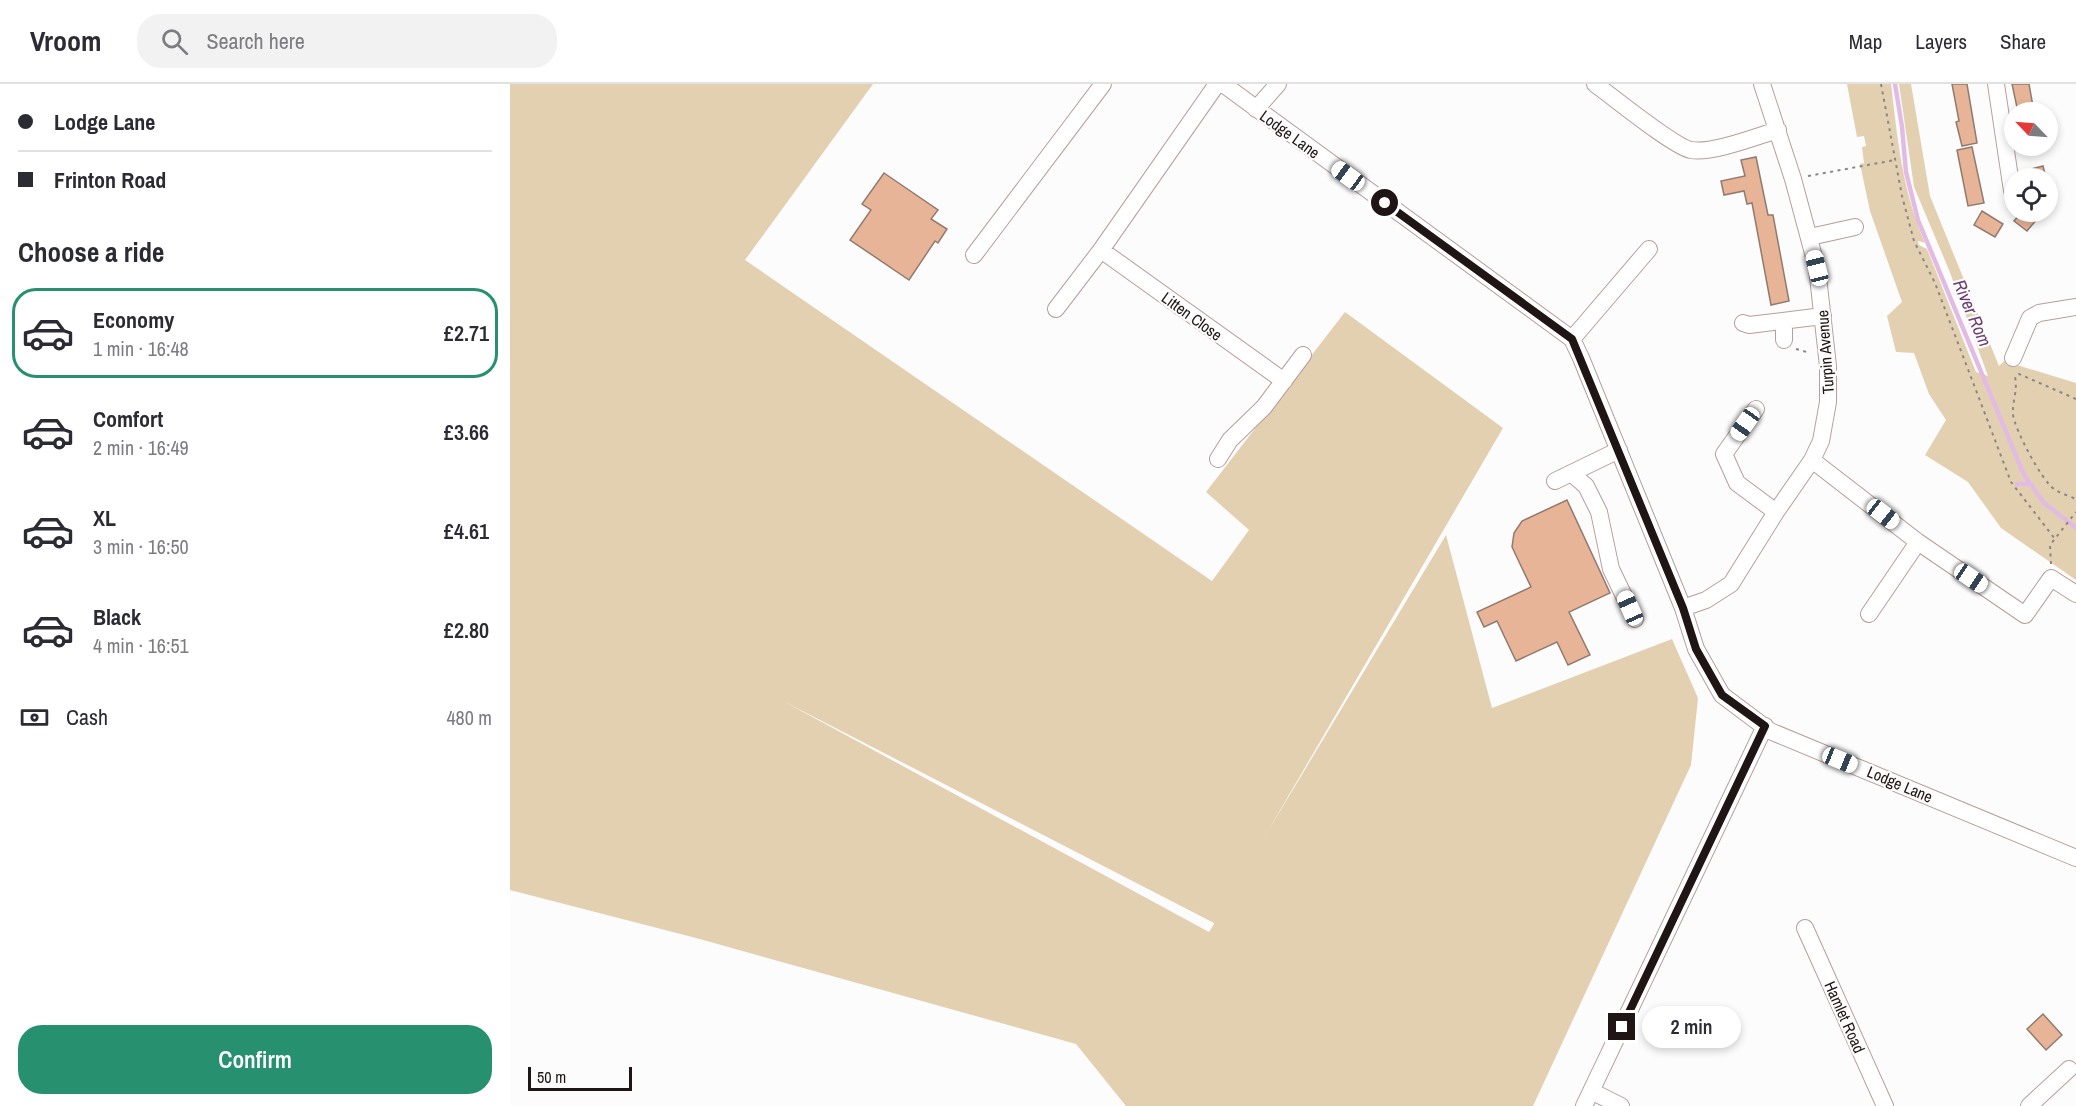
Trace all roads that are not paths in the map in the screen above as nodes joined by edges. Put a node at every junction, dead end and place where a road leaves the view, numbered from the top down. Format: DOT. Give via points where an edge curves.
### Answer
graph roads {
  1 [pos="1103,84"];
  2 [pos="1217,84"];
  3 [pos="1223,84"];
  4 [pos="1278,84"];
  5 [pos="1595,84"];
  6 [pos="1762,84"];
  7 [pos="1996,84"];
  8 [pos="1256,109"];
  9 [pos="1778,130"];
  10 [pos="2009,168"];
  11 [pos="1855,227"];
  12 [pos="1810,237"];
  13 [pos="1649,249"];
  14 [pos="1101,250"];
  15 [pos="974,255"];
  16 [pos="2073,307"];
  17 [pos="1056,309"];
  18 [pos="1823,316"];
  19 [pos="1784,322"];
  20 [pos="1743,323"];
  21 [pos="1572,339"];
  22 [pos="1787,344"];
  23 [pos="1303,355"];
  24 [pos="2013,358"];
  25 [pos="1284,381"];
  26 [pos="1756,409"];
  27 [pos="1619,450"];
  28 [pos="1218,459"];
  29 [pos="1812,460"];
  30 [pos="1571,473"];
  31 [pos="1555,481"];
  32 [pos="1776,512"];
  33 [pos="1918,542"];
  34 [pos="2076,594"];
  35 [pos="1683,608"];
  36 [pos="1869,614"];
  37 [pos="1635,619"];
  38 [pos="1765,726"];
  39 [pos="2076,858"];
  40 [pos="1805,928"];
  41 [pos="2068,1075"];
  42 [pos="1587,1099"];
  43 [pos="2030,1105"];
  44 [pos="1621,1106"];
  45 [pos="1885,1106"];
  1 -- 15 [label="street"];
  2 -- 14 [label="street"];
  3 -- 8 [label="street, Lodge Lane"];
  4 -- 8 [label="street"];
  5 -- 9 [label="street" via="1691,150 1714,148"];
  6 -- 9 [label="street, Turpin Avenue"];
  7 -- 10 [label="street"];
  8 -- 21 [label="street, Lodge Lane"];
  9 -- 12 [label="street, Turpin Avenue"];
  11 -- 12 [label="street"];
  12 -- 18 [label="street, Turpin Avenue"];
  13 -- 21 [label="street"];
  14 -- 17 [label="street"];
  14 -- 25 [label="street, Litten Close"];
  16 -- 24 [label="street" via="2030,318"];
  18 -- 19 [label="street"];
  18 -- 29 [label="street, Turpin Avenue" via="1828,402 1821,441"];
  19 -- 20 [label="street"];
  19 -- 22 [label="street"];
  21 -- 27 [label="street, Lodge Lane"];
  23 -- 25 [label="street"];
  25 -- 28 [label="street" via="1230,440"];
  26 -- 32 [label="street" via="1724,454 1737,483"];
  27 -- 30 [label="street"];
  27 -- 35 [label="street, Lodge Lane"];
  29 -- 32 [label="street, Turpin Avenue"];
  29 -- 33 [label="street"];
  30 -- 31 [label="street"];
  30 -- 37 [label="street" via="1586,486 1599,512 1611,569"];
  32 -- 35 [label="street, Turpin Avenue" via="1731,584 1706,600"];
  33 -- 34 [label="street" via="2025,615 2051,578"];
  33 -- 36 [label="street"];
  35 -- 38 [label="street, Lodge Lane" via="1696,649 1722,695"];
  38 -- 39 [label="street, Lodge Lane"];
  38 -- 42 [label="street"];
  40 -- 45 [label="street, Hamlet Road"];
  41 -- 43 [label="street"];
  42 -- 44 [label="street"];
}
